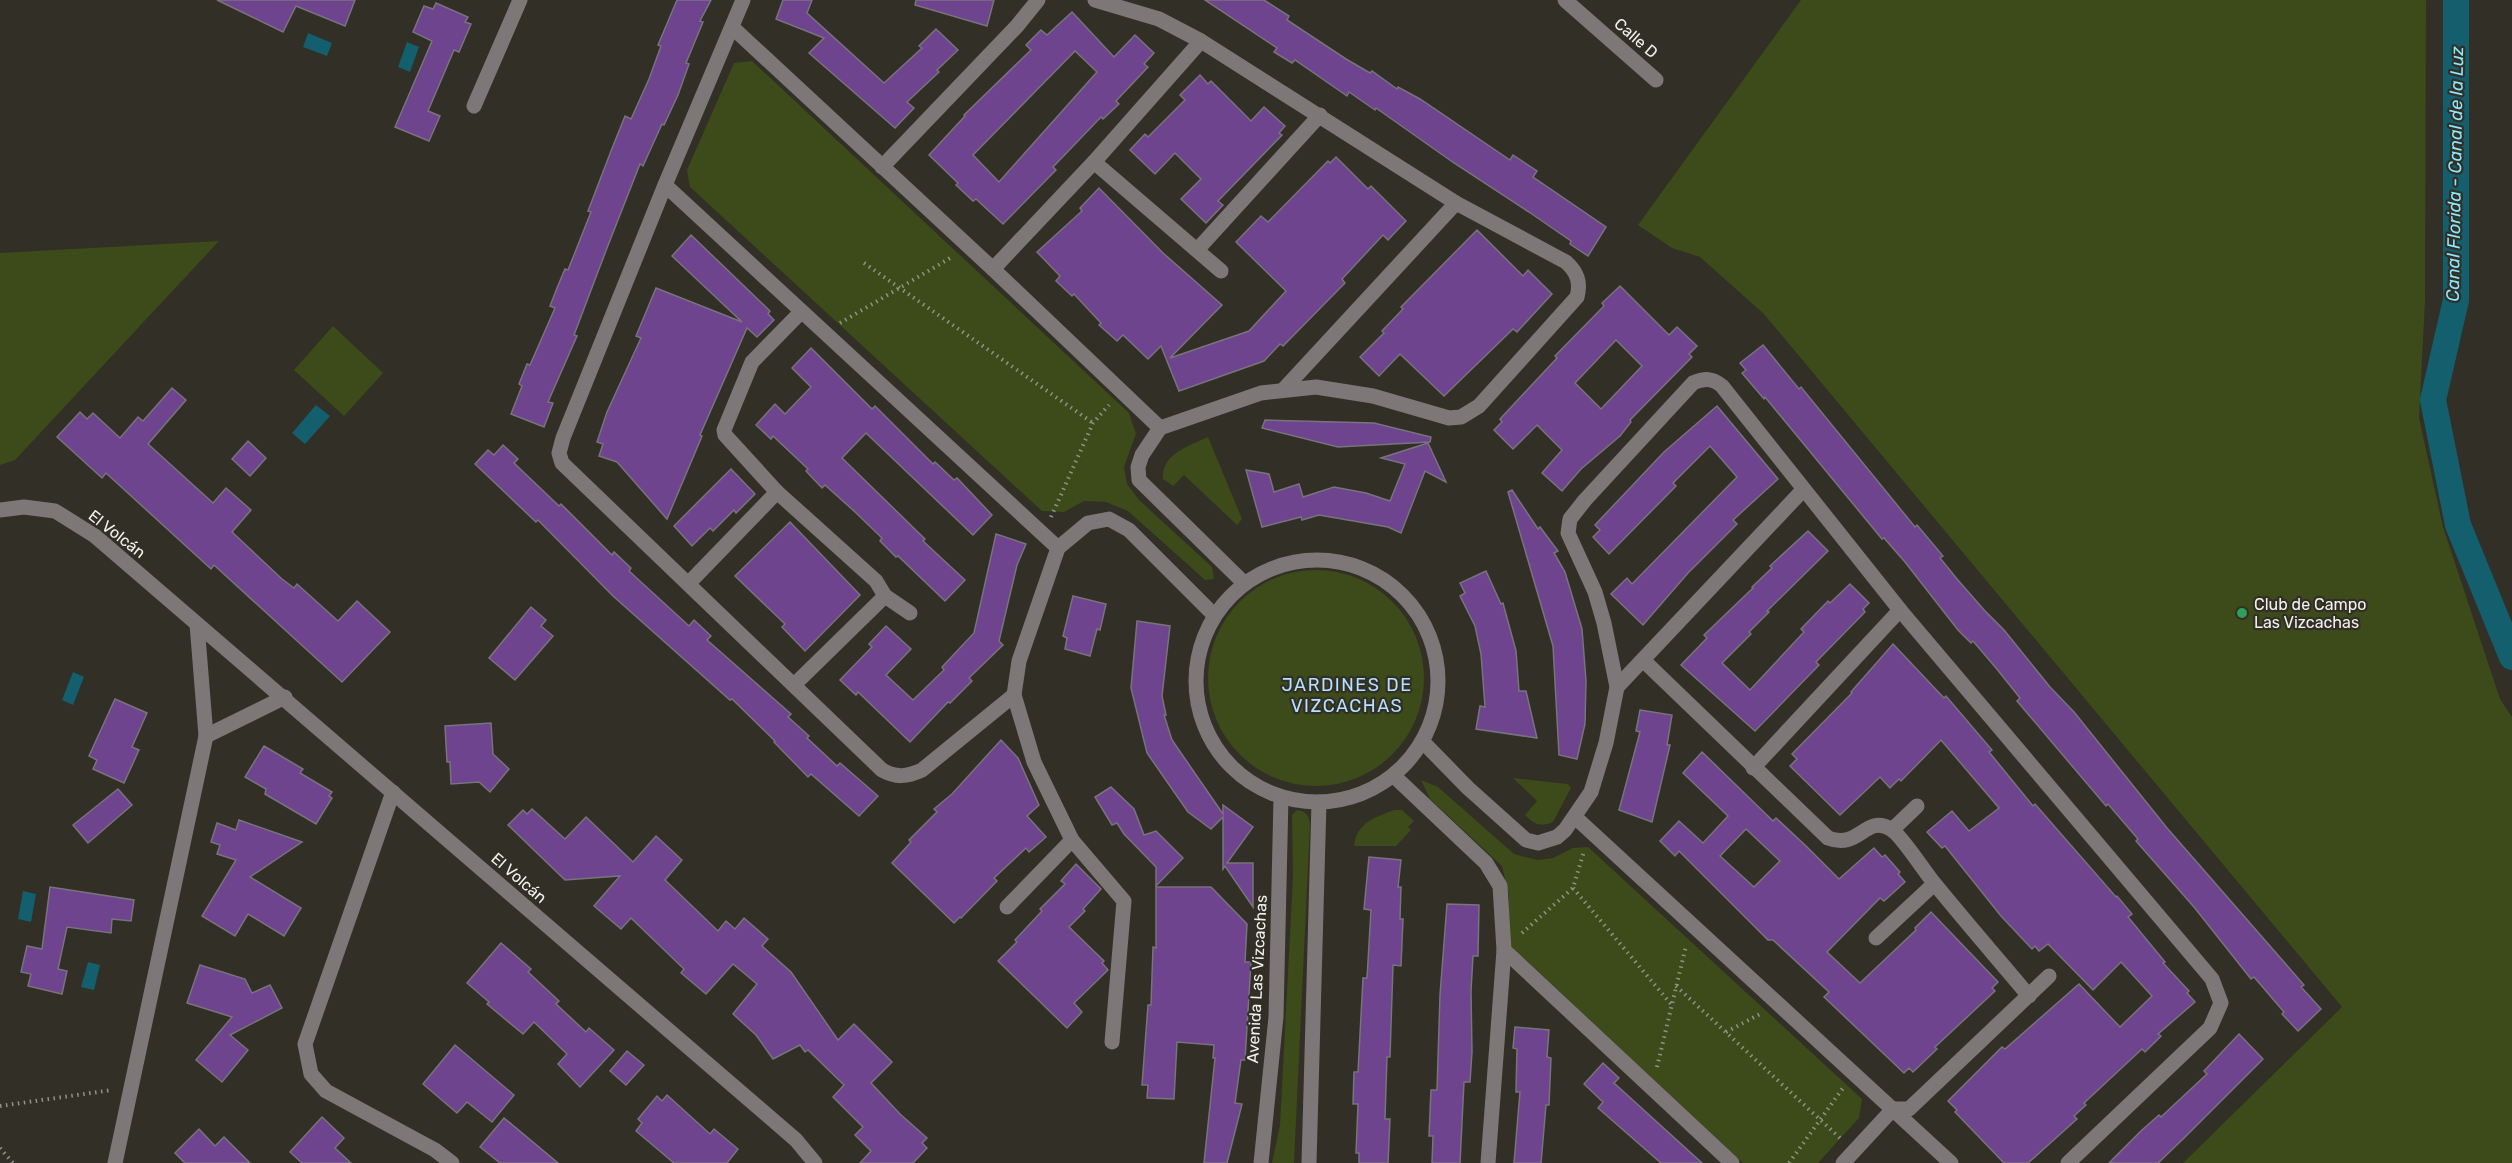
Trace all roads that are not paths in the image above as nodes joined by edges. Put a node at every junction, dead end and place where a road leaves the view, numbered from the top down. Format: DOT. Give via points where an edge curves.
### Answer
graph roads {
  1 [pos="520,0"];
  2 [pos="743,0"];
  3 [pos="1038,0"];
  4 [pos="1095,0"];
  5 [pos="1564,0"];
  6 [pos="732,27"];
  7 [pos="1201,41"];
  8 [pos="1656,80"];
  9 [pos="474,106"];
  10 [pos="1320,115"];
  11 [pos="1094,162"];
  12 [pos="882,167"];
  13 [pos="665,185"];
  14 [pos="1456,203"];
  15 [pos="1197,250"];
  16 [pos="993,269"];
  17 [pos="1221,271"];
  18 [pos="801,312"];
  19 [pos="1283,390"];
  20 [pos="1160,428"];
  21 [pos="1803,490"];
  22 [pos="777,492"];
  23 [pos="0,510"];
  24 [pos="1058,548"];
  25 [pos="689,582"];
  26 [pos="1244,583"];
  27 [pos="885,596"];
  28 [pos="1900,610"];
  29 [pos="910,613"];
  30 [pos="1215,615"];
  31 [pos="197,624"];
  32 [pos="1643,660"];
  33 [pos="794,685"];
  34 [pos="1617,687"];
  35 [pos="1014,695"];
  36 [pos="285,697"];
  37 [pos="206,736"];
  38 [pos="1424,743"];
  39 [pos="1753,768"];
  40 [pos="1394,776"];
  41 [pos="393,792"];
  42 [pos="1281,797"];
  43 [pos="1319,802"];
  44 [pos="1917,806"];
  45 [pos="1575,817"];
  46 [pos="1892,830"];
  47 [pos="1072,840"];
  48 [pos="1934,884"];
  49 [pos="1007,907"];
  50 [pos="1876,938"];
  51 [pos="1504,950"];
  52 [pos="2049,976"];
  53 [pos="2029,996"];
  54 [pos="1112,1042"];
  55 [pos="1893,1109"];
  56 [pos="1849,1157"];
  57 [pos="115,1163"];
  58 [pos="452,1163"];
  59 [pos="814,1163"];
  60 [pos="1261,1163"];
  61 [pos="1309,1163"];
  62 [pos="1488,1163"];
  63 [pos="1732,1163"];
  64 [pos="1951,1163"];
  65 [pos="2068,1163"];
  1 -- 9 [label="street"];
  2 -- 6 [label="street"];
  3 -- 12 [label="street"];
  4 -- 7 [label="street" via="1159,19"];
  5 -- 8 [label="street, Calle D"];
  6 -- 12 [label="street"];
  6 -- 13 [label="street"];
  7 -- 10 [label="street"];
  7 -- 11 [label="street"];
  10 -- 14 [label="street"];
  10 -- 15 [label="street"];
  11 -- 15 [label="street"];
  11 -- 16 [label="street"];
  12 -- 16 [label="street"];
  13 -- 18 [label="street"];
  13 -- 25 [label="street" via="559,453 562,463"];
  14 -- 19 [label="street"];
  14 -- 19 [label="street" via="1566,262 1578,280 1577,297 1479,406 1461,417 1449,418 1373,396 1316,387"];
  15 -- 17 [label="street"];
  16 -- 20 [label="street"];
  18 -- 22 [label="street" via="752,362 724,430 726,437"];
  18 -- 24 [label="street"];
  19 -- 20 [label="street" via="1261,393"];
  20 -- 26 [label="street" via="1142,455 1139,480"];
  21 -- 28 [label="street"];
  21 -- 32 [label="street"];
  21 -- 34 [label="street" via="1714,380 1694,384 1678,400 1574,512 1569,525 1571,542 1604,623"];
  22 -- 25 [label="street"];
  22 -- 27 [label="street" via="876,581"];
  23 -- 31 [label="street, El Volcán" via="55,510 95,536"];
  24 -- 30 [label="street" via="1088,524 1109,519 1129,530"];
  24 -- 35 [label="street" via="1020,662"];
  25 -- 33 [label="street"];
  26 -- 30 [label="street"];
  26 -- 38 [label="street" via="1282,564 1325,559 1366,569 1402,593 1427,628 1438,670 1435,712"];
  27 -- 29 [label="street"];
  27 -- 33 [label="street"];
  28 -- 39 [label="street"];
  28 -- 65 [label="street" via="2212,979 2221,1003 2210,1028"];
  30 -- 42 [label="street" via="1200,649 1196,686 1203,722 1221,754 1248,780"];
  31 -- 36 [label="street, El Volcán"];
  31 -- 37 [label="street"];
  32 -- 34 [label="street"];
  32 -- 39 [label="street"];
  33 -- 35 [label="street" via="882,770 900,776 922,770"];
  34 -- 45 [label="street" via="1591,792"];
  35 -- 47 [label="street" via="1034,762"];
  36 -- 37 [label="street"];
  36 -- 41 [label="street, El Volcán"];
  37 -- 57 [label="street"];
  38 -- 40 [label="street"];
  38 -- 45 [label="street" via="1526,840 1538,843 1557,837"];
  39 -- 46 [label="street" via="1828,838 1846,842 1870,826"];
  40 -- 43 [label="street" via="1355,796"];
  40 -- 51 [label="street" via="1494,875 1500,886"];
  41 -- 58 [label="street" via="305,1044 311,1074 326,1091"];
  41 -- 59 [label="street, El Volcán" via="796,1140"];
  42 -- 43 [label="street"];
  42 -- 60 [label="street, Avenida Las Vizcachas" via="1276,1017"];
  43 -- 61 [label="street"];
  44 -- 46 [label="street"];
  45 -- 55 [label="street"];
  46 -- 48 [label="street"];
  47 -- 49 [label="street"];
  47 -- 54 [label="street" via="1124,901"];
  48 -- 50 [label="street"];
  48 -- 53 [label="street"];
  51 -- 62 [label="street"];
  51 -- 63 [label="street"];
  52 -- 53 [label="street"];
  53 -- 55 [label="street" via="1909,1109"];
  55 -- 56 [label="street"];
  55 -- 64 [label="street"];
}
